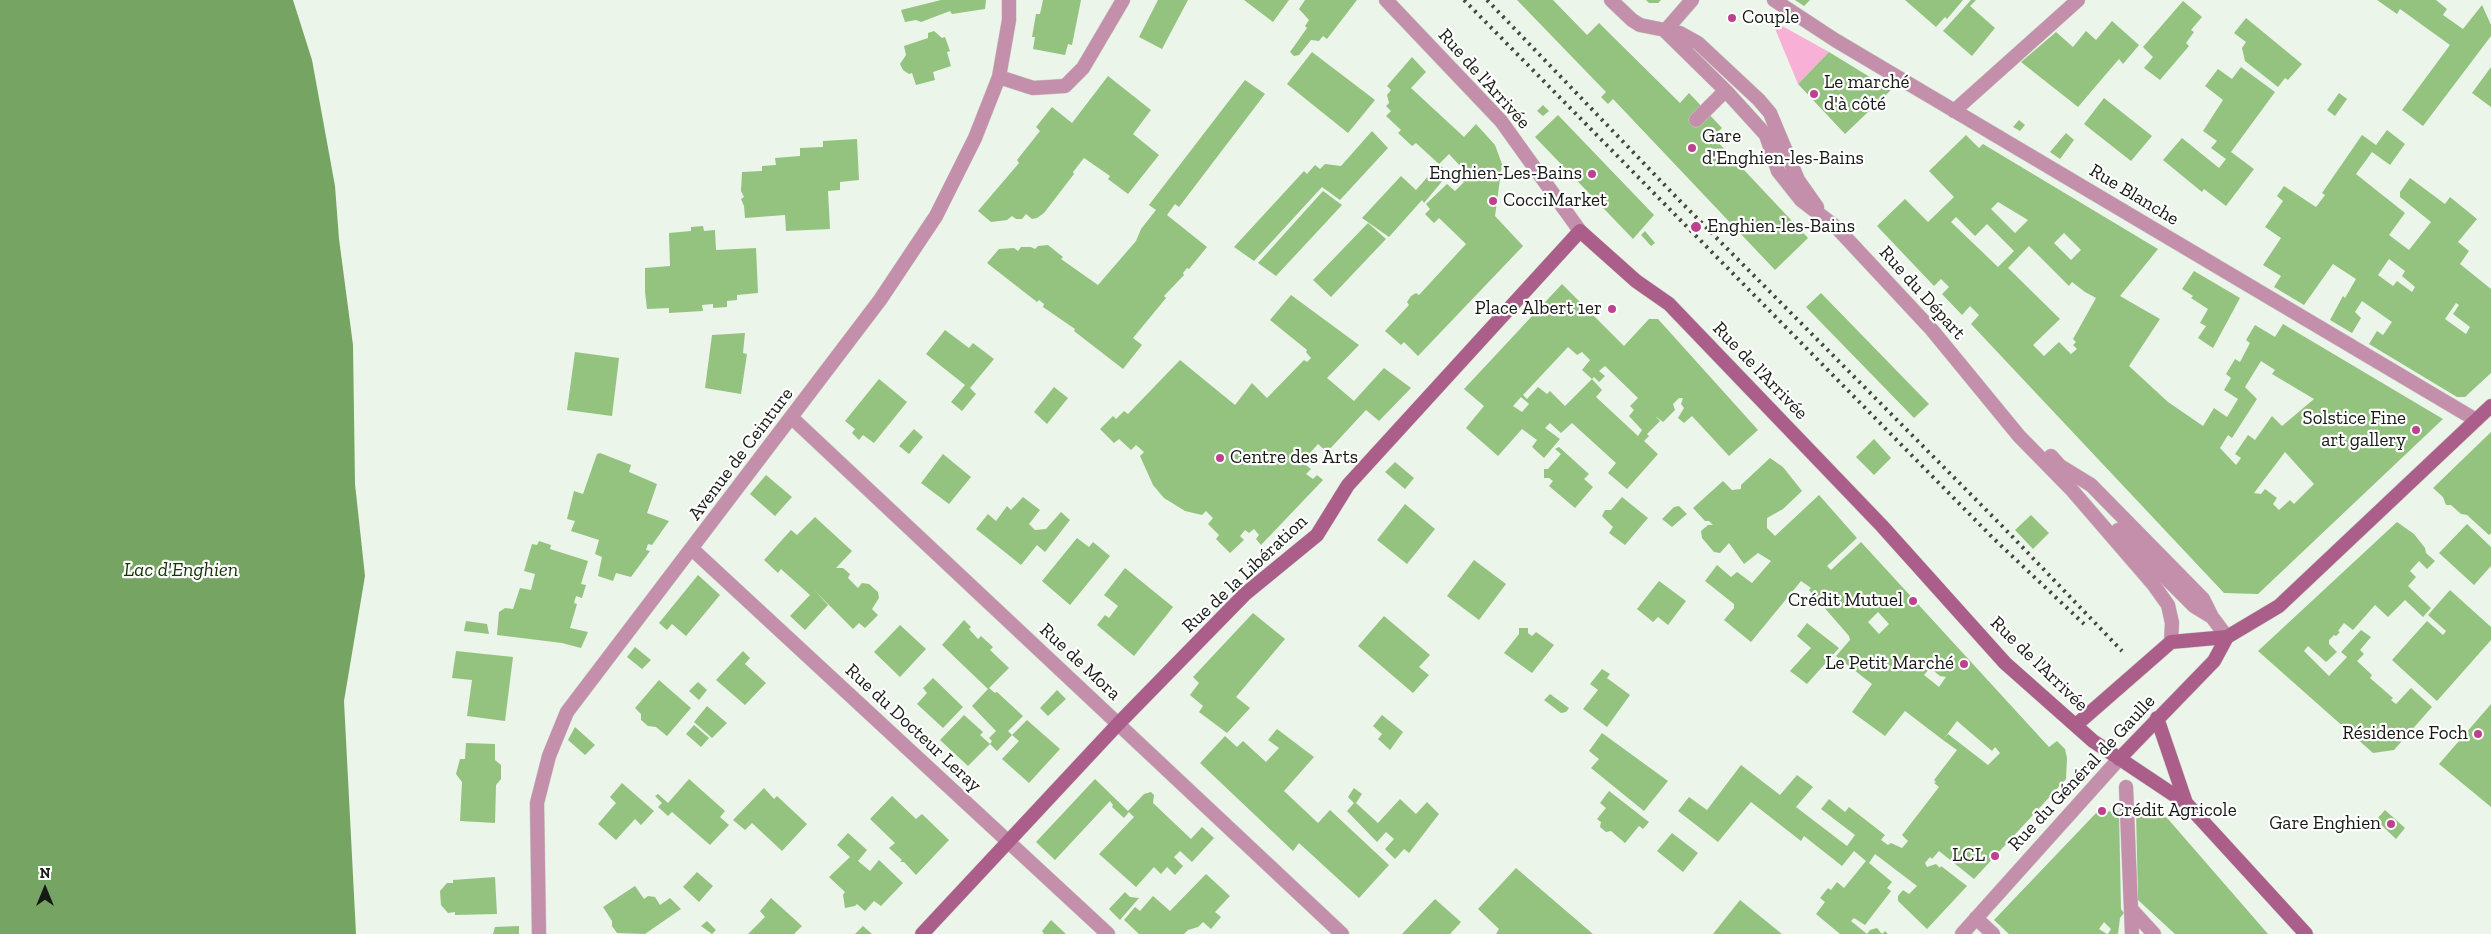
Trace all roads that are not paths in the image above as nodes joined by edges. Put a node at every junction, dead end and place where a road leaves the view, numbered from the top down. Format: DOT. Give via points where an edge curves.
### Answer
graph roads {
  1 [pos="1009,0"];
  2 [pos="1123,0"];
  3 [pos="1386,0"];
  4 [pos="1611,0"];
  5 [pos="1692,0"];
  6 [pos="1774,0"];
  7 [pos="2078,0"];
  8 [pos="1665,31"];
  9 [pos="999,77"];
  10 [pos="1722,94"];
  11 [pos="1954,111"];
  12 [pos="1696,120"];
  13 [pos="1580,231"];
  14 [pos="1977,384"];
  15 [pos="2491,406"];
  16 [pos="791,417"];
  17 [pos="2476,420"];
  18 [pos="2071,489"];
  19 [pos="692,550"];
  20 [pos="2212,617"];
  21 [pos="2227,637"];
  22 [pos="2171,642"];
  23 [pos="2157,718"];
  24 [pos="1118,724"];
  25 [pos="2076,725"];
  26 [pos="2120,759"];
  27 [pos="2126,787"];
  28 [pos="2186,803"];
  29 [pos="1009,843"];
  30 [pos="2132,910"];
  31 [pos="1976,918"];
  32 [pos="539,934"];
  33 [pos="922,934"];
  34 [pos="1108,934"];
  35 [pos="1342,934"];
  36 [pos="1962,934"];
  37 [pos="1993,934"];
  38 [pos="2132,934"];
  39 [pos="2154,934"];
  40 [pos="2306,934"];
  1 -- 9 [label="street, Avenue de Ceinture" via="1009,20"];
  2 -- 9 [label="street" via="1083,68 1065,86 1033,88"];
  3 -- 13 [label="street, Rue de l'Arrivée" via="1501,121"];
  4 -- 8 [label="street" via="1632,20 1648,28"];
  5 -- 8 [label="street"];
  6 -- 11 [label="street, Rue Blanche"];
  7 -- 11 [label="street"];
  8 -- 14 [label="street, Rue du Départ" via="1680,33 1698,43 1759,100 1770,113 1798,180 1822,216 1932,330"];
  9 -- 16 [label="street, Avenue de Ceinture" via="975,138 936,216 880,300"];
  10 -- 12 [label="street"];
  11 -- 17 [label="street, Rue Blanche"];
  13 -- 24 [label="main road, Rue de la Libération" via="1348,486 1317,535 1245,594"];
  13 -- 25 [label="main road, Rue de l'Arrivée" via="1636,281 1669,304 1882,526 2005,663"];
  14 -- 18 [label="street, Rue du Départ" via="2019,436"];
  14 -- 20 [label="street, Rue du Départ" via="2060,466 2090,485 2203,599"];
  15 -- 17 [label="main road"];
  16 -- 19 [label="street, Avenue de Ceinture"];
  16 -- 24 [label="street, Rue de Mora"];
  17 -- 21 [label="main road" via="2278,606"];
  18 -- 20 [label="street, Rue du Départ" via="2111,523 2194,606"];
  18 -- 22 [label="street, Rue du Départ" via="2168,604"];
  19 -- 29 [label="street, Rue du Docteur Leray"];
  19 -- 32 [label="street, Avenue de Ceinture" via="567,712 549,756 537,803"];
  20 -- 21 [label="street, Rue du Départ"];
  21 -- 22 [label="main road"];
  21 -- 23 [label="main road, Rue du Général de Gaulle" via="2214,661"];
  22 -- 25 [label="main road, Rue du Général de Gaulle"];
  23 -- 26 [label="main road, Rue du Général de Gaulle"];
  23 -- 28 [label="main road"];
  24 -- 29 [label="main road, Rue de la Libération"];
  24 -- 35 [label="street, Rue de Mora"];
  25 -- 26 [label="main road, Rue de l'Arrivée"];
  26 -- 28 [label="main road, Rue de l'Arrivée"];
  26 -- 31 [label="street, Rue du Général de Gaulle"];
  27 -- 30 [label="street"];
  28 -- 40 [label="main road"];
  29 -- 33 [label="main road, Rue de la Libération"];
  29 -- 34 [label="street, Rue du Docteur Leray"];
  30 -- 38 [label="street"];
  30 -- 39 [label="street"];
  31 -- 36 [label="street, Rue du Général de Gaulle"];
  31 -- 37 [label="street"];
}
